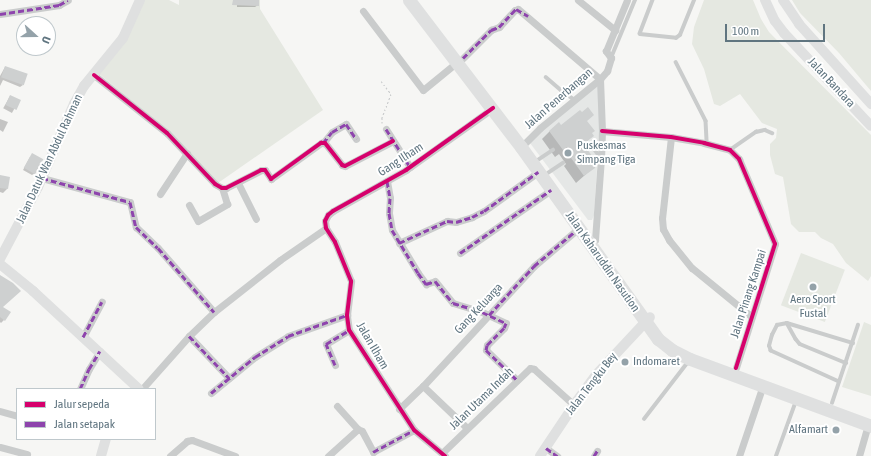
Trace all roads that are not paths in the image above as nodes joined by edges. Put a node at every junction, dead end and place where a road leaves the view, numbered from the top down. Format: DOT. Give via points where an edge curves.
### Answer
graph roads {
  1 [pos="68,0"];
  2 [pos="140,0"];
  3 [pos="409,0"];
  4 [pos="419,0"];
  5 [pos="578,0"];
  6 [pos="627,0"];
  7 [pos="635,0"];
  8 [pos="653,0"];
  9 [pos="694,0"];
  10 [pos="765,0"];
  11 [pos="783,0"];
  12 [pos="363,12"];
  13 [pos="0,14"];
  14 [pos="614,30"];
  15 [pos="611,58"];
  16 [pos="460,60"];
  17 [pos="676,62"];
  18 [pos="842,71"];
  19 [pos="94,75"];
  20 [pos="546,77"];
  21 [pos="600,79"];
  22 [pos="831,82"];
  23 [pos="575,100"];
  24 [pos="871,104"];
  25 [pos="493,108"];
  26 [pos="871,126"];
  27 [pos="386,129"];
  28 [pos="602,131"];
  29 [pos="772,133"];
  30 [pos="671,137"];
  31 [pos="356,139"];
  32 [pos="393,141"];
  33 [pos="323,143"];
  34 [pos="590,143"];
  35 [pos="707,143"];
  36 [pos="523,145"];
  37 [pos="553,150"];
  38 [pos="730,150"];
  39 [pos="187,153"];
  40 [pos="601,158"];
  41 [pos="633,160"];
  42 [pos="563,163"];
  43 [pos="410,167"];
  44 [pos="541,168"];
  45 [pos="42,178"];
  46 [pos="388,181"];
  47 [pos="238,183"];
  48 [pos="222,188"];
  49 [pos="551,190"];
  50 [pos="160,194"];
  51 [pos="189,205"];
  52 [pos="256,219"];
  53 [pos="326,228"];
  54 [pos="579,228"];
  55 [pos="592,242"];
  56 [pos="399,243"];
  57 [pos="460,253"];
  58 [pos="0,259"];
  59 [pos="0,264"];
  60 [pos="102,302"];
  61 [pos="214,312"];
  62 [pos="347,315"];
  63 [pos="489,315"];
  64 [pos="752,317"];
  65 [pos="648,320"];
  66 [pos="787,323"];
  67 [pos="858,325"];
  68 [pos="349,330"];
  69 [pos="189,336"];
  70 [pos="83,337"];
  71 [pos="853,343"];
  72 [pos="100,352"];
  73 [pos="690,359"];
  74 [pos="846,364"];
  75 [pos="335,365"];
  76 [pos="736,368"];
  77 [pos="229,378"];
  78 [pos="517,380"];
  79 [pos="839,382"];
  80 [pos="763,385"];
  81 [pos="423,386"];
  82 [pos="80,388"];
  83 [pos="139,388"];
  84 [pos="141,388"];
  85 [pos="211,393"];
  86 [pos="797,398"];
  87 [pos="832,403"];
  88 [pos="574,405"];
  89 [pos="337,406"];
  90 [pos="399,409"];
  91 [pos="0,411"];
  92 [pos="16,416"];
  93 [pos="644,419"];
  94 [pos="870,423"];
  95 [pos="467,428"];
  96 [pos="358,429"];
  97 [pos="414,430"];
  98 [pos="106,440"];
  99 [pos="0,447"];
  100 [pos="543,452"];
  101 [pos="27,454"];
  102 [pos="372,454"];
  103 [pos="443,454"];
  104 [pos="100,456"];
  105 [pos="170,456"];
  106 [pos="235,456"];
  107 [pos="328,456"];
  108 [pos="557,456"];
  109 [pos="739,456"];
  110 [pos="776,456"];
  111 [pos="859,456"];
  1 -- 13 [label="street" via="59,5"];
  2 -- 19 [label="street, Jalan Datuk Wan Abdul Rahman" via="123,38"];
  3 -- 16 [label="highway, Jalan Kaharuddin Nasution"];
  4 -- 16 [label="highway, Jalan Kaharuddin Nasution"];
  5 -- 14 [label="street"];
  6 -- 14 [label="street"];
  7 -- 15 [label="lane, Jalan Penerbangan"];
  8 -- 9 [label="lane" via="640,34 676,38 680,35"];
  10 -- 22 [label="street, Jalan Bandara" via="775,21"];
  11 -- 18 [label="street, Jalan Bandara" via="799,24"];
  12 -- 16 [label="street" via="423,90"];
  14 -- 15 [label="street" via="606,51"];
  15 -- 21 [label="street, Jalan Penerbangan" via="607,71"];
  16 -- 21 [label="street" via="516,9 528,16"];
  16 -- 25 [label="highway, Jalan Kaharuddin Nasution"];
  16 -- 36 [label="highway, Jalan Kaharuddin Nasution"];
  17 -- 35 [label="lane" via="706,121"];
  18 -- 22 [label="street"];
  18 -- 24 [label="street, Jalan Bandara"];
  19 -- 39 [label="street" via="161,128"];
  19 -- 45 [label="street, Jalan Datuk Wan Abdul Rahman" via="74,104"];
  20 -- 23 [label="lane"];
  21 -- 23 [label="street, Jalan Penerbangan"];
  21 -- 28 [label="street"];
  22 -- 26 [label="street, Jalan Bandara"];
  23 -- 36 [label="street, Jalan Penerbangan"];
  25 -- 36 [label="highway, Jalan Kaharuddin Nasution"];
  25 -- 43 [label="street, Gang Ilham"];
  27 -- 32 [label="street"];
  28 -- 30 [label="street"];
  28 -- 40 [label="street"];
  29 -- 38 [label="lane" via="765,130 756,132"];
  30 -- 35 [label="street"];
  30 -- 64 [label="street" via="663,229 692,268"];
  31 -- 33 [label="street" via="346,124 332,132"];
  32 -- 33 [label="street" via="345,166"];
  32 -- 43 [label="street"];
  33 -- 47 [label="street" via="271,179 265,170 261,170"];
  34 -- 40 [label="lane"];
  35 -- 38 [label="street"];
  36 -- 44 [label="highway, Jalan Kaharuddin Nasution"];
  37 -- 44 [label="lane"];
  38 -- 64 [label="street, Jalan Pinang Kampai" via="739,159 775,244"];
  39 -- 48 [label="street" via="215,184"];
  39 -- 50 [label="street"];
  40 -- 41 [label="lane"];
  40 -- 55 [label="street"];
  42 -- 44 [label="lane"];
  43 -- 46 [label="street, Gang Ilham"];
  44 -- 49 [label="highway, Jalan Kaharuddin Nasution"];
  44 -- 55 [label="highway, Jalan Kaharuddin Nasution"];
  44 -- 56 [label="street" via="478,214 456,222 447,222"];
  45 -- 58 [label="street, Jalan Datuk Wan Abdul Rahman"];
  45 -- 61 [label="street" via="130,202 136,227 158,248"];
  46 -- 53 [label="street, Gang Ilham" via="333,211 326,218"];
  46 -- 56 [label="street" via="392,230"];
  47 -- 48 [label="street"];
  47 -- 52 [label="street"];
  48 -- 51 [label="street" via="227,204 198,221"];
  49 -- 54 [label="highway, Jalan Kaharuddin Nasution"];
  49 -- 57 [label="street"];
  53 -- 61 [label="street"];
  53 -- 62 [label="street, Jalan Ilham" via="335,242 351,281"];
  54 -- 55 [label="highway, Jalan Kaharuddin Nasution"];
  54 -- 63 [label="street, Gang Keluarga" via="534,266"];
  55 -- 65 [label="highway, Jalan Kaharuddin Nasution"];
  56 -- 63 [label="street" via="426,284 435,281 452,302"];
  59 -- 70 [label="street"];
  60 -- 70 [label="street"];
  61 -- 69 [label="street"];
  62 -- 68 [label="street, Jalan Ilham"];
  62 -- 77 [label="street" via="288,336 255,357"];
  63 -- 78 [label="street" via="506,324 487,345 486,350"];
  63 -- 81 [label="street, Gang Keluarga"];
  64 -- 76 [label="street, Jalan Pinang Kampai"];
  65 -- 73 [label="highway, Jalan Kaharuddin Nasution" via="658,339"];
  65 -- 76 [label="highway, Jalan Kaharuddin Nasution" via="682,348"];
  65 -- 88 [label="street, Jalan Tengku Bey" via="596,375"];
  66 -- 71 [label="lane"];
  66 -- 74 [label="lane" via="800,344"];
  66 -- 79 [label="lane" via="781,323 774,329 769,346 771,351"];
  67 -- 71 [label="lane"];
  68 -- 75 [label="street" via="326,344"];
  68 -- 90 [label="street, Jalan Ilham"];
  69 -- 77 [label="street"];
  69 -- 84 [label="street"];
  70 -- 72 [label="street"];
  71 -- 74 [label="lane"];
  72 -- 82 [label="street"];
  72 -- 83 [label="street"];
  73 -- 80 [label="highway, Jalan Kaharuddin Nasution"];
  73 -- 93 [label="lane"];
  74 -- 79 [label="lane"];
  76 -- 87 [label="highway, Jalan Kaharuddin Nasution"];
  77 -- 85 [label="street"];
  78 -- 88 [label="street, Jalan Utama Indah" via="530,368 534,369"];
  78 -- 95 [label="street, Jalan Utama Indah"];
  79 -- 87 [label="lane"];
  80 -- 86 [label="highway, Jalan Kaharuddin Nasution"];
  80 -- 109 [label="street"];
  81 -- 90 [label="street, Gang Keluarga"];
  81 -- 95 [label="street"];
  86 -- 94 [label="highway, Jalan Kaharuddin Nasution"];
  86 -- 110 [label="lane"];
  87 -- 94 [label="highway, Jalan Kaharuddin Nasution"];
  88 -- 100 [label="street, Jalan Tengku Bey"];
  89 -- 96 [label="street"];
  90 -- 97 [label="street, Jalan Ilham"];
  91 -- 92 [label="street"];
  94 -- 111 [label="street"];
  95 -- 103 [label="street, Jalan Utama Indah"];
  96 -- 102 [label="street" via="362,431"];
  96 -- 107 [label="street"];
  97 -- 102 [label="street"];
  97 -- 103 [label="street, Jalan Ilham"];
  98 -- 104 [label="street"];
  99 -- 101 [label="street"];
  100 -- 108 [label="street"];
  105 -- 106 [label="street" via="187,441 192,440"];
}
